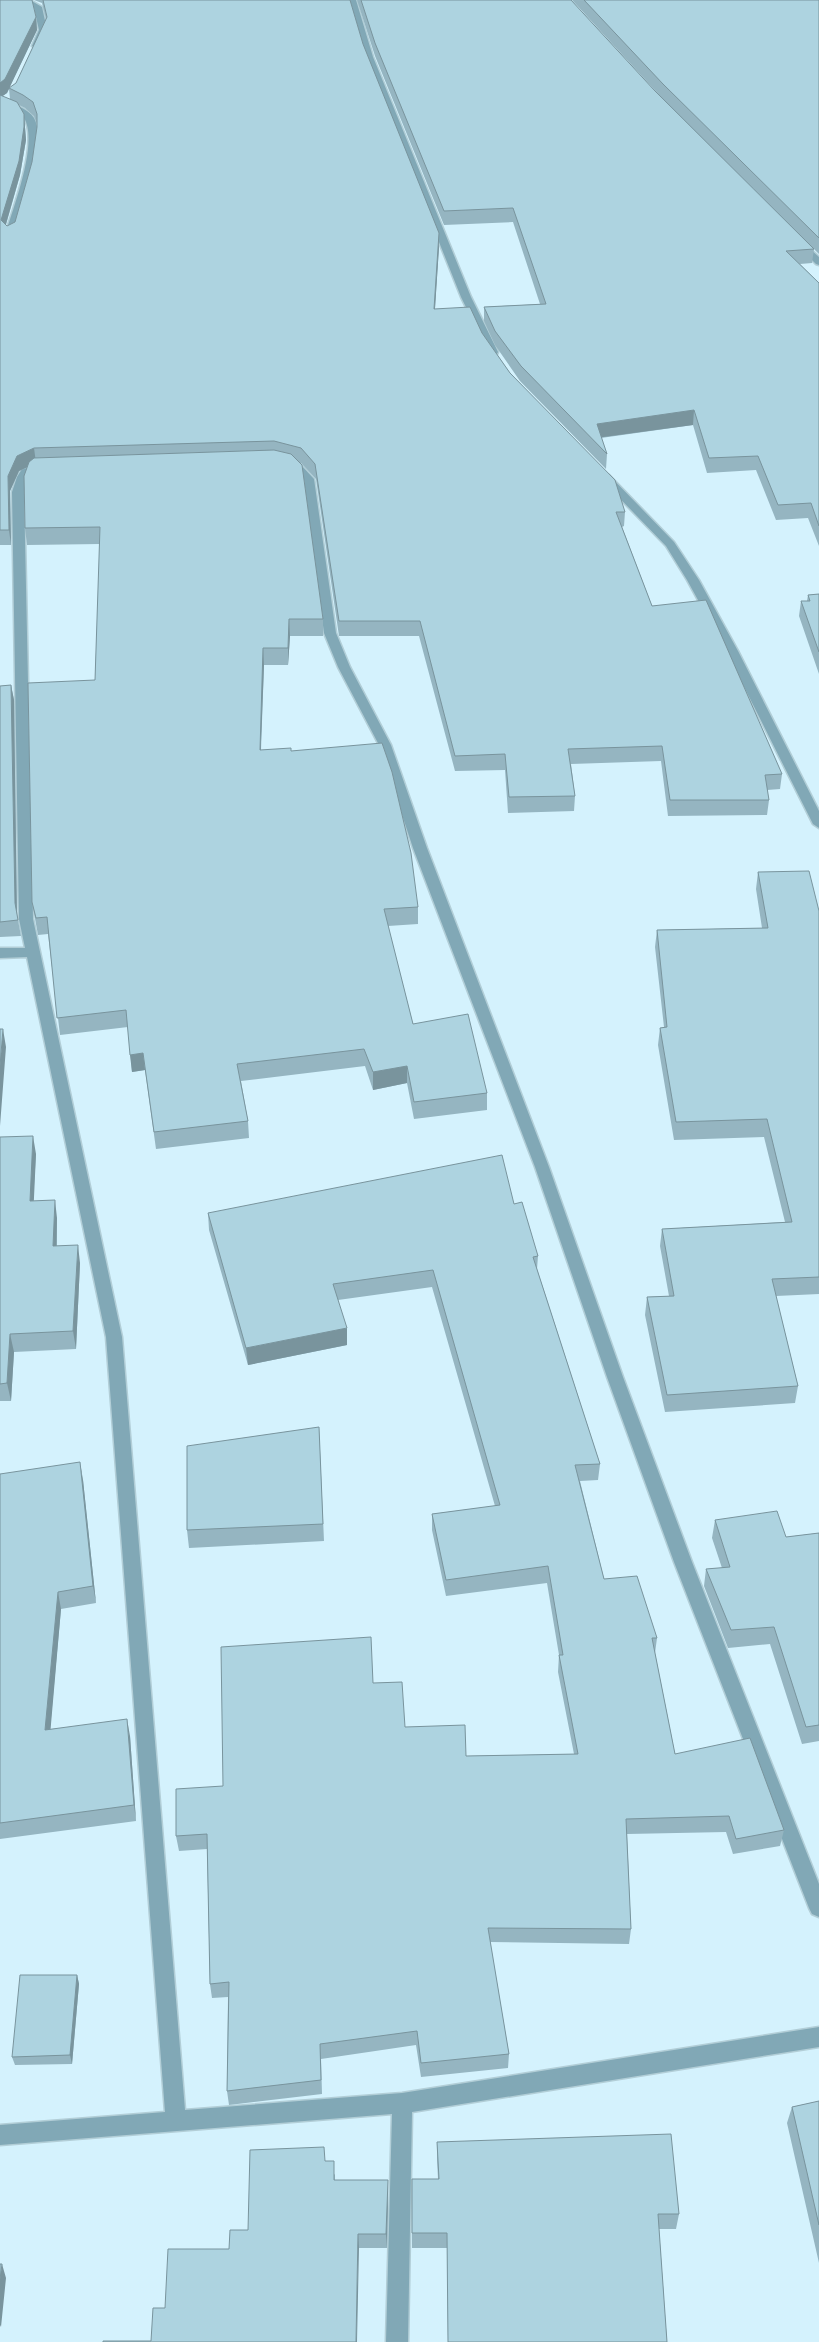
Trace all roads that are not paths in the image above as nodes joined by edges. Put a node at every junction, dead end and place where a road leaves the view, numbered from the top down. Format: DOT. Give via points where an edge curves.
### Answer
graph roads {
  1 [pos="24,0"];
  2 [pos="352,0"];
  3 [pos="32,54"];
  4 [pos="12,96"];
  5 [pos="0,102"];
  6 [pos="789,233"];
  7 [pos="10,235"];
  8 [pos="819,262"];
  9 [pos="499,361"];
  10 [pos="275,461"];
  11 [pos="56,467"];
  12 [pos="598,470"];
  13 [pos="819,824"];
  14 [pos="32,952"];
  15 [pos="0,953"];
  16 [pos="819,1908"];
  17 [pos="819,2037"];
  18 [pos="402,2103"];
  19 [pos="176,2122"];
  20 [pos="0,2135"];
  21 [pos="397,2342"];
  1 -- 3 [label="street" via="38,7 43,30"];
  2 -- 9 [label="street" via="369,57 466,297 488,346"];
  4 -- 5 [label="street"];
  5 -- 7 [label="street" via="24,113 33,128 30,160"];
  6 -- 8 [label="street"];
  10 -- 16 [label="street" via="297,467 309,478 330,632 344,668 385,745 420,848 542,1167 683,1562"];
  11 -- 14 [label="street" via="26,471 18,492 26,919"];
  12 -- 13 [label="street" via="670,544 694,580"];
  14 -- 15 [label="street"];
  14 -- 19 [label="street" via="114,1337"];
  17 -- 18 [label="street"];
  18 -- 19 [label="street"];
  18 -- 21 [label="street"];
  19 -- 20 [label="street"];
}
